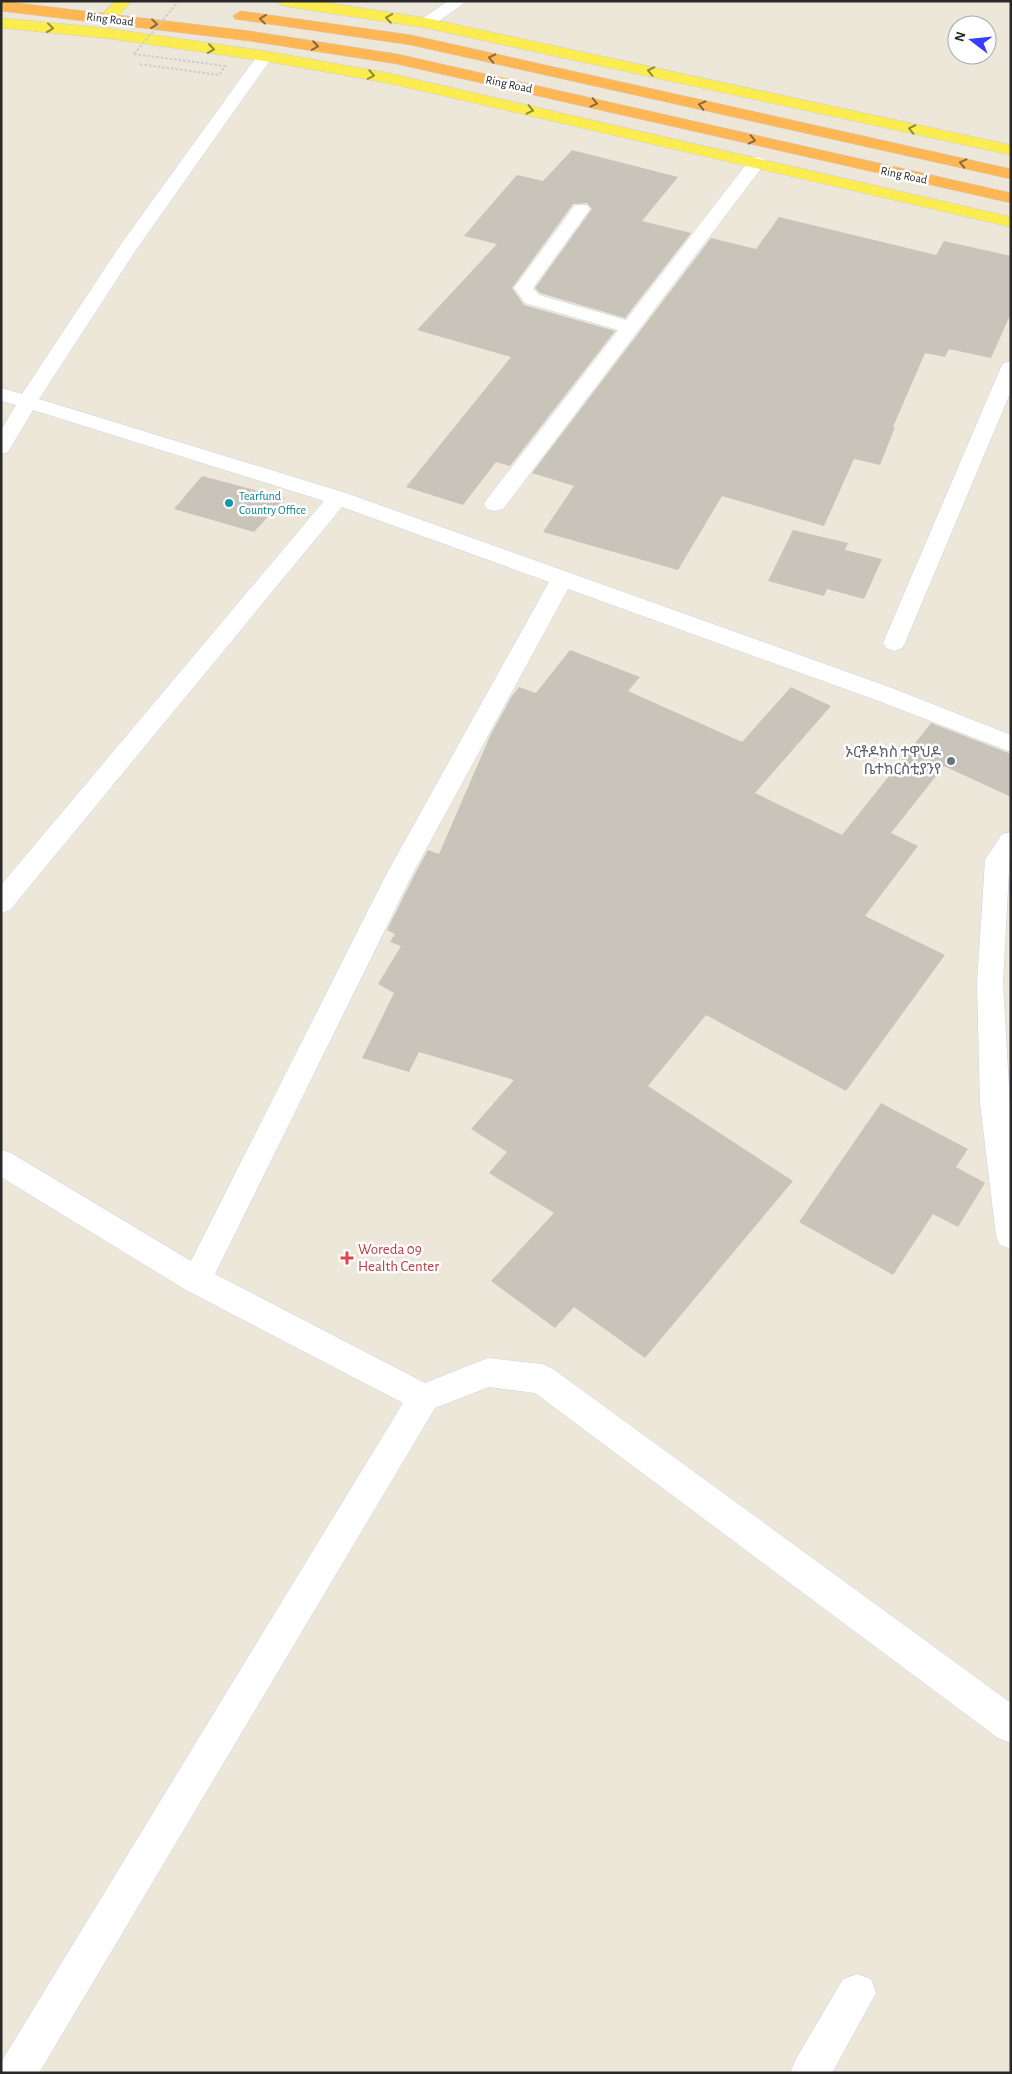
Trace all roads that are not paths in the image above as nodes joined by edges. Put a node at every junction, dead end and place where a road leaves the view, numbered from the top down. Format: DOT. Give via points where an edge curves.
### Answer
graph roads {
  1 [pos="284,1"];
  2 [pos="459,1"];
  3 [pos="129,2"];
  4 [pos="1,6"];
  5 [pos="224,14"];
  6 [pos="107,18"];
  7 [pos="1,23"];
  8 [pos="426,24"];
  9 [pos="265,56"];
  10 [pos="1011,150"];
  11 [pos="757,162"];
  12 [pos="1011,174"];
  13 [pos="1011,198"];
  14 [pos="581,209"];
  15 [pos="1011,222"];
  16 [pos="632,328"];
  17 [pos="1011,367"];
  18 [pos="1,394"];
  19 [pos="27,401"];
  20 [pos="1,448"];
  21 [pos="338,498"];
  22 [pos="495,504"];
  23 [pos="562,579"];
  24 [pos="894,643"];
  25 [pos="1011,744"];
  26 [pos="1011,841"];
  27 [pos="1,903"];
  28 [pos="1,1162"];
  29 [pos="1011,1236"];
  30 [pos="197,1280"];
  31 [pos="424,1398"];
  32 [pos="1011,1725"];
  33 [pos="857,1993"];
  34 [pos="16,2073"];
  35 [pos="810,2073"];
  8 -- 1 [label="main road, one-way"];
  2 -- 8 [label="street"];
  3 -- 6 [label="main road"];
  4 -- 6 [label="highway, Ring Road"];
  12 -- 5 [label="highway, Ring Road, one-way" via="411,40"];
  6 -- 13 [label="highway, Ring Road, one-way" via="397,59"];
  7 -- 9 [label="main road, one-way" via="105,33"];
  10 -- 8 [label="main road, one-way"];
  9 -- 11 [label="main road, one-way" via="388,78"];
  9 -- 19 [label="street" via="106,281"];
  11 -- 15 [label="main road"];
  11 -- 16 [label="street"];
  14 -- 16 [label="street" via="523,288 532,299"];
  16 -- 22 [label="street"];
  17 -- 24 [label="street"];
  18 -- 19 [label="street"];
  19 -- 20 [label="street"];
  19 -- 21 [label="street"];
  21 -- 23 [label="street"];
  21 -- 27 [label="street"];
  23 -- 25 [label="street" via="884,694"];
  23 -- 30 [label="street" via="400,873"];
  26 -- 29 [label="street" via="998,860 990,983 994,1103"];
  28 -- 30 [label="street"];
  30 -- 31 [label="street"];
  31 -- 32 [label="street" via="488,1372 542,1379"];
  31 -- 34 [label="street"];
  33 -- 35 [label="street"];
}
